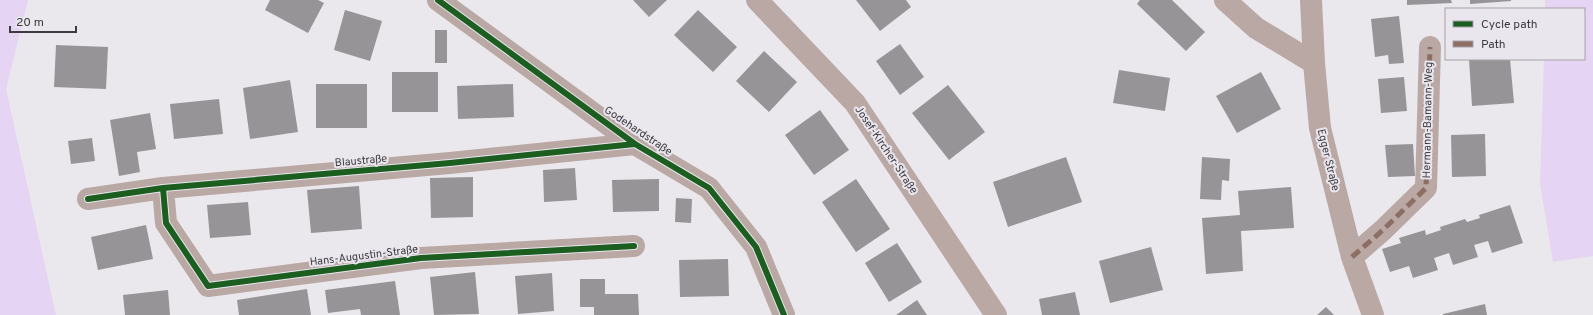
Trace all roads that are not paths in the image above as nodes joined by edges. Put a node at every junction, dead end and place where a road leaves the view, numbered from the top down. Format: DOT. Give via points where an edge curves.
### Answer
graph roads {
  1 [pos="438,0"];
  2 [pos="757,0"];
  3 [pos="1225,0"];
  4 [pos="1311,0"];
  5 [pos="1430,46"];
  6 [pos="1314,63"];
  7 [pos="635,144"];
  8 [pos="163,188"];
  9 [pos="88,199"];
  10 [pos="634,246"];
  11 [pos="1352,257"];
  12 [pos="784,315"];
  13 [pos="996,315"];
  14 [pos="1373,315"];
  1 -- 7 [label="street, Godehardstraße"];
  2 -- 13 [label="street, Josef-Kircher-Straße" via="855,103"];
  3 -- 6 [label="street" via="1256,28"];
  4 -- 6 [label="street, Egger Straße"];
  5 -- 11 [label="street, Hermann-Bamann-Weg" via="1426,188"];
  6 -- 11 [label="street, Egger Straße" via="1320,128"];
  7 -- 8 [label="street, Blaustraße"];
  7 -- 12 [label="street, Godehardstraße" via="709,188 756,247"];
  8 -- 9 [label="street, Blaustraße"];
  8 -- 10 [label="street, Hans-Augustin-Straße" via="166,223 208,286 421,258"];
  11 -- 14 [label="street, Egger Straße"];
}
